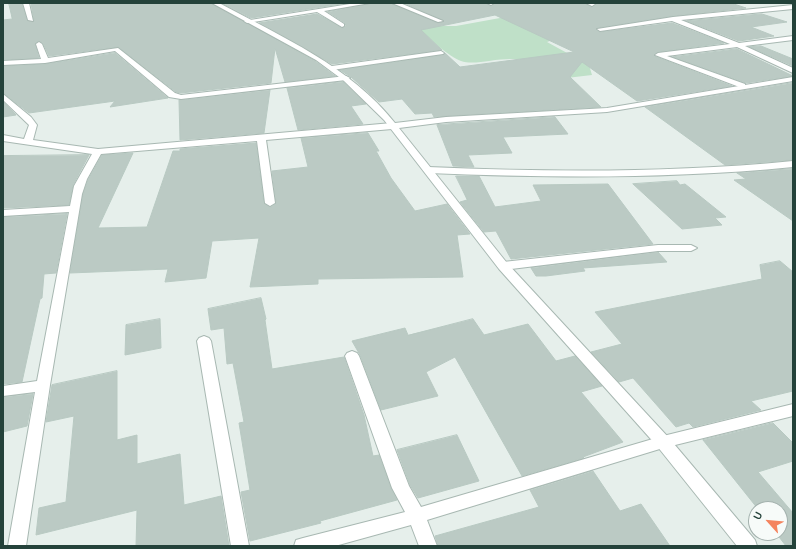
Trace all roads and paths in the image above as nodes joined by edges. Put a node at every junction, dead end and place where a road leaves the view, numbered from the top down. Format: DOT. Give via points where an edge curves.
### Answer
graph roads {
  1 [pos="26,3"];
  2 [pos="215,3"];
  3 [pos="330,3"];
  4 [pos="367,3"];
  5 [pos="395,3"];
  6 [pos="793,7"];
  7 [pos="336,8"];
  8 [pos="318,10"];
  9 [pos="32,20"];
  10 [pos="247,20"];
  11 [pos="673,20"];
  12 [pos="440,21"];
  13 [pos="342,26"];
  14 [pos="600,29"];
  15 [pos="793,38"];
  16 [pos="39,44"];
  17 [pos="738,45"];
  18 [pos="441,53"];
  19 [pos="45,61"];
  20 [pos="3,63"];
  21 [pos="332,68"];
  22 [pos="793,70"];
  23 [pos="346,78"];
  24 [pos="793,79"];
  25 [pos="742,86"];
  26 [pos="3,96"];
  27 [pos="392,126"];
  28 [pos="3,138"];
  29 [pos="261,138"];
  30 [pos="28,141"];
  31 [pos="98,152"];
  32 [pos="793,164"];
  33 [pos="428,170"];
  34 [pos="270,203"];
  35 [pos="75,209"];
  36 [pos="3,213"];
  37 [pos="691,248"];
  38 [pos="503,266"];
  39 [pos="204,341"];
  40 [pos="352,356"];
  41 [pos="43,385"];
  42 [pos="3,391"];
  43 [pos="793,410"];
  44 [pos="663,442"];
  45 [pos="416,515"];
  46 [pos="17,546"];
  47 [pos="240,546"];
  48 [pos="303,546"];
  49 [pos="428,546"];
  50 [pos="748,546"];
  1 -- 9 [label="street"];
  2 -- 10 [label="street"];
  3 -- 7 [label="street"];
  4 -- 7 [label="street"];
  5 -- 12 [label="street"];
  6 -- 11 [label="street"];
  7 -- 8 [label="street"];
  8 -- 10 [label="street"];
  8 -- 13 [label="street"];
  10 -- 21 [label="street"];
  11 -- 14 [label="street"];
  11 -- 17 [label="street"];
  15 -- 17 [label="street"];
  16 -- 19 [label="street"];
  17 -- 22 [label="street"];
  17 -- 25 [label="street" via="658,55"];
  18 -- 21 [label="street"];
  19 -- 20 [label="street"];
  19 -- 23 [label="street" via="110,49 119,50 172,95 181,97"];
  21 -- 23 [label="street"];
  23 -- 27 [label="street"];
  24 -- 25 [label="street"];
  25 -- 27 [label="street" via="609,109 440,119"];
  26 -- 30 [label="street" via="33,125"];
  27 -- 29 [label="street"];
  27 -- 33 [label="street"];
  28 -- 30 [label="street"];
  29 -- 31 [label="street"];
  29 -- 34 [label="street"];
  30 -- 31 [label="street"];
  31 -- 35 [label="street" via="85,172 75,201"];
  32 -- 33 [label="street" via="686,173 551,175"];
  33 -- 38 [label="street"];
  35 -- 36 [label="street"];
  35 -- 41 [label="street"];
  37 -- 38 [label="street" via="658,248"];
  38 -- 44 [label="street"];
  39 -- 47 [label="street"];
  40 -- 45 [label="street" via="401,488"];
  41 -- 42 [label="street"];
  41 -- 46 [label="street"];
  43 -- 44 [label="street"];
  44 -- 45 [label="street"];
  44 -- 50 [label="street"];
  45 -- 48 [label="street"];
  45 -- 49 [label="street"];
}
